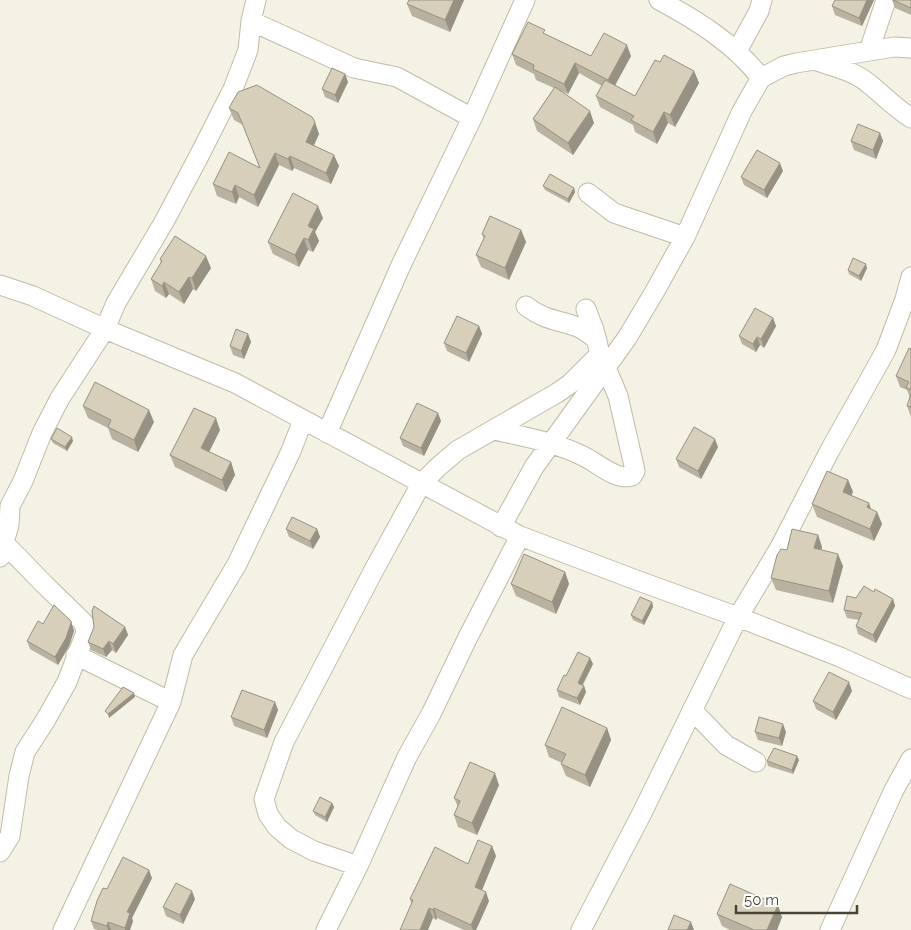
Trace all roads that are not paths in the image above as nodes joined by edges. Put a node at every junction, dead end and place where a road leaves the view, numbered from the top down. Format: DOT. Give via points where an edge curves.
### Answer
graph roads {
  1 [pos="256,0"];
  2 [pos="525,0"];
  3 [pos="659,0"];
  4 [pos="762,0"];
  5 [pos="886,0"];
  6 [pos="250,21"];
  7 [pos="911,48"];
  8 [pos="869,51"];
  9 [pos="737,52"];
  10 [pos="814,60"];
  11 [pos="761,78"];
  12 [pos="472,118"];
  13 [pos="911,118"];
  14 [pos="588,193"];
  15 [pos="685,237"];
  16 [pos="911,277"];
  17 [pos="0,284"];
  18 [pos="526,306"];
  19 [pos="586,309"];
  20 [pos="905,316"];
  21 [pos="105,329"];
  22 [pos="601,354"];
  23 [pos="303,420"];
  24 [pos="494,430"];
  25 [pos="327,433"];
  26 [pos="551,443"];
  27 [pos="421,484"];
  28 [pos="5,509"];
  29 [pos="501,527"];
  30 [pos="520,536"];
  31 [pos="2,550"];
  32 [pos="738,617"];
  33 [pos="76,655"];
  34 [pos="911,689"];
  35 [pos="170,702"];
  36 [pos="692,710"];
  37 [pos="911,759"];
  38 [pos="756,762"];
  39 [pos="0,852"];
  40 [pos="358,866"];
  41 [pos="832,929"];
  42 [pos="63,930"];
  43 [pos="326,930"];
  44 [pos="581,930"];
  1 -- 6 [label="street"];
  2 -- 12 [label="street"];
  3 -- 9 [label="street" via="704,26"];
  4 -- 9 [label="street"];
  5 -- 8 [label="street"];
  6 -- 12 [label="street" via="354,68 398,77"];
  6 -- 21 [label="street" via="248,50 233,89 164,222 116,303"];
  7 -- 8 [label="street"];
  8 -- 10 [label="street"];
  9 -- 11 [label="street"];
  10 -- 11 [label="street" via="784,66"];
  10 -- 13 [label="street" via="851,73 868,83"];
  11 -- 15 [label="street"];
  12 -- 25 [label="street" via="402,263"];
  14 -- 15 [label="street" via="614,213"];
  15 -- 22 [label="street" via="650,299"];
  16 -- 20 [label="street"];
  17 -- 21 [label="street"];
  18 -- 22 [label="street" via="549,320 581,329"];
  19 -- 22 [label="street"];
  20 -- 32 [label="street" via="779,549"];
  21 -- 23 [label="street" via="235,383"];
  21 -- 28 [label="street" via="60,398 23,481"];
  22 -- 24 [label="street" via="570,384"];
  22 -- 26 [label="street"];
  22 -- 26 [label="street" via="618,396 635,472 627,478 619,476 584,456"];
  23 -- 25 [label="street"];
  23 -- 35 [label="street" via="237,564 183,655"];
  24 -- 26 [label="street"];
  24 -- 27 [label="street" via="458,450"];
  25 -- 27 [label="street"];
  26 -- 29 [label="street"];
  27 -- 29 [label="street"];
  27 -- 40 [label="street" via="284,742 264,799 268,814 291,839 314,851"];
  28 -- 31 [label="street" via="9,525"];
  29 -- 30 [label="street"];
  30 -- 32 [label="street"];
  30 -- 40 [label="street" via="407,757"];
  31 -- 33 [label="street" via="84,623 86,632"];
  32 -- 34 [label="street"];
  32 -- 36 [label="street"];
  33 -- 35 [label="street"];
  33 -- 39 [label="street" via="66,682 25,752 10,836"];
  35 -- 42 [label="street"];
  36 -- 38 [label="street" via="726,745"];
  36 -- 44 [label="street"];
  37 -- 41 [label="street"];
  40 -- 43 [label="street"];
}
